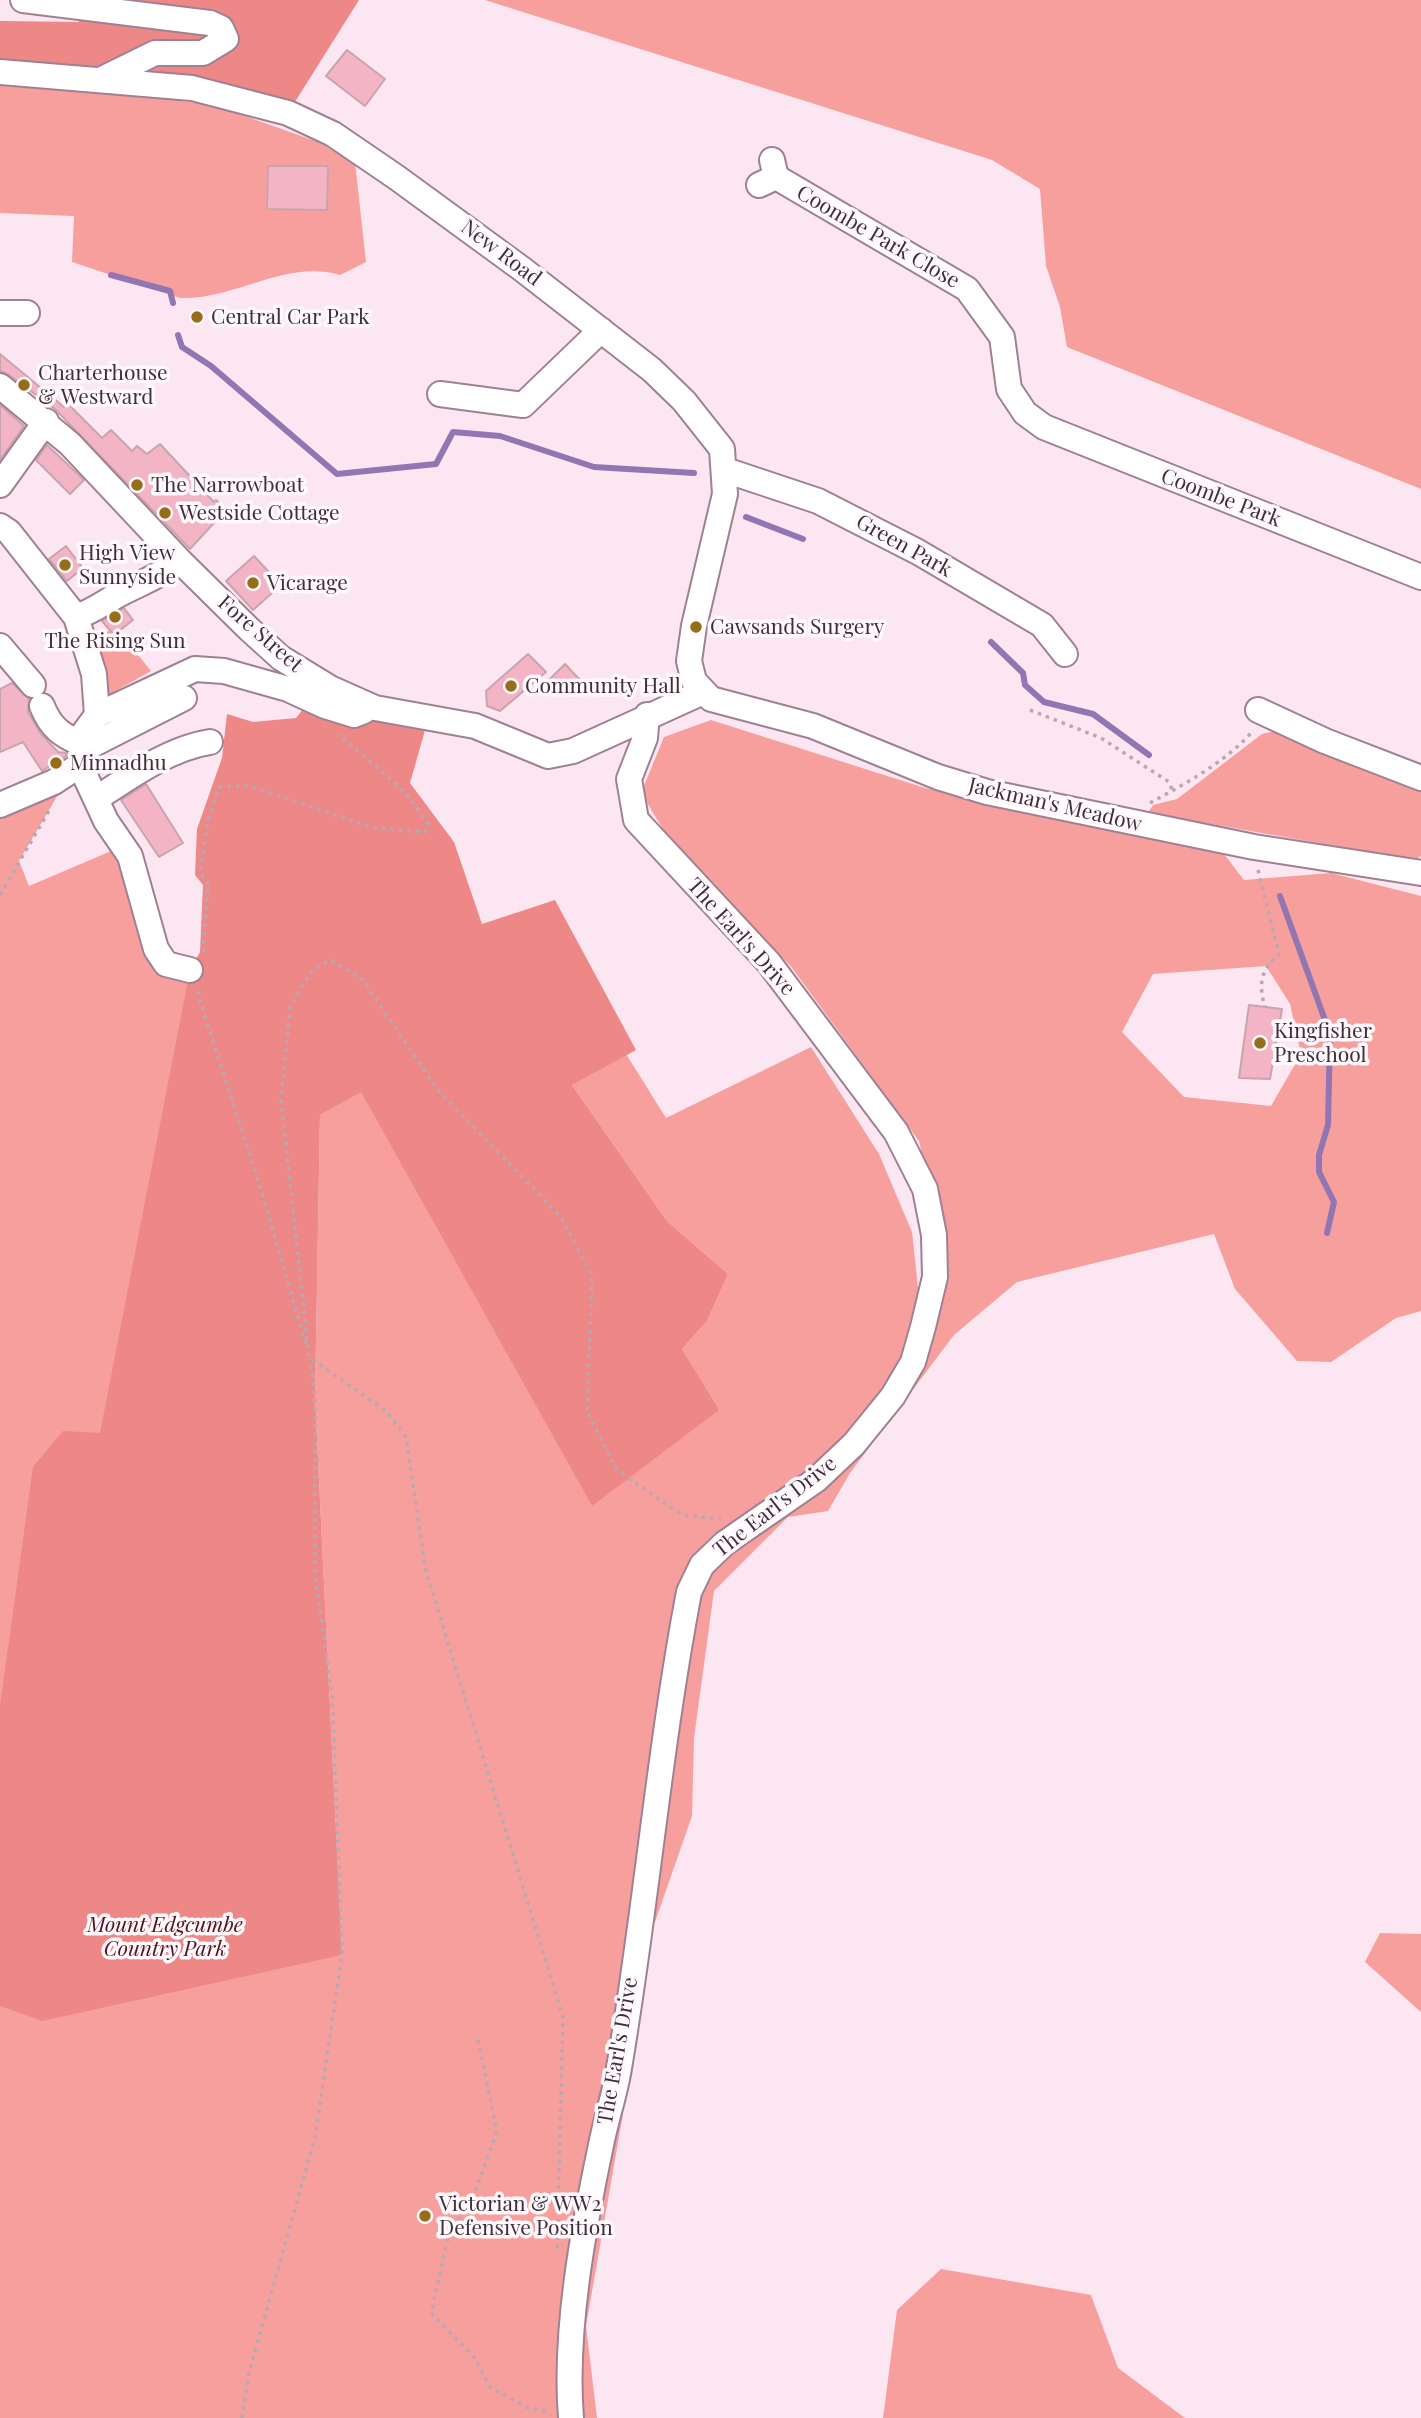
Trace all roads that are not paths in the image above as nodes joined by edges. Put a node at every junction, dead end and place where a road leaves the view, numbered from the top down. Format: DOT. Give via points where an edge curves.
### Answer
graph roads {
  1 [pos="23,0"];
  2 [pos="0,72"];
  3 [pos="97,81"];
  4 [pos="769,174"];
  5 [pos="0,313"];
  6 [pos="27,313"];
  7 [pos="601,330"];
  8 [pos="0,386"];
  9 [pos="440,394"];
  10 [pos="1026,413"];
  11 [pos="46,421"];
  12 [pos="725,470"];
  13 [pos="0,485"];
  14 [pos="0,526"];
  15 [pos="180,561"];
  16 [pos="1421,577"];
  17 [pos="76,617"];
  18 [pos="0,646"];
  19 [pos="1065,654"];
  20 [pos="703,692"];
  21 [pos="184,698"];
  22 [pos="375,708"];
  23 [pos="1263,712"];
  24 [pos="97,715"];
  25 [pos="647,715"];
  26 [pos="210,743"];
  27 [pos="81,753"];
  28 [pos="1421,778"];
  29 [pos="96,799"];
  30 [pos="0,805"];
  31 [pos="1421,873"];
  32 [pos="190,972"];
  33 [pos="571,2417"];
  1 -- 3 [label="street" via="211,23 221,28 226,39 202,53 155,52"];
  2 -- 3 [label="street, New Road"];
  3 -- 7 [label="street, New Road" via="192,88 288,113 334,134"];
  4 -- 10 [label="street, Coombe Park Close" via="967,289 1002,337 1009,389"];
  5 -- 6 [label="street"];
  7 -- 9 [label="street" via="523,405"];
  7 -- 12 [label="street, New Road" via="684,401 722,449"];
  8 -- 11 [label="street, Fore Street"];
  10 -- 16 [label="street, Coombe Park" via="1044,427"];
  11 -- 13 [label="street"];
  11 -- 15 [label="street, Fore Street"];
  12 -- 19 [label="street, Green Park" via="818,501 918,552 1042,625"];
  12 -- 20 [label="street, New Road" via="725,494 689,661 694,681"];
  14 -- 17 [label="street" via="21,545"];
  15 -- 17 [label="street" via="160,576"];
  15 -- 22 [label="street, Fore Street" via="281,658"];
  17 -- 24 [label="street" via="94,674"];
  18 -- 27 [label="street" via="37,696 49,723"];
  20 -- 25 [label="street, Fore Street"];
  20 -- 31 [label="street, Jackman's Meadow" via="729,705 813,726 987,792 1254,847"];
  21 -- 27 [label="street"];
  22 -- 24 [label="street" via="354,715 288,689 195,668"];
  22 -- 25 [label="street, Fore Street" via="475,726 548,756 573,751"];
  23 -- 28 [label="street"];
  24 -- 27 [label="street" via="83,734"];
  25 -- 33 [label="street, The Earl's Drive" via="645,738 629,779 636,820 769,963 896,1132 925,1189 934,1235 934,1277 913,1362 893,1396 854,1444 816,1480 725,1543 702,1565 689,1592 619,2070 584,2239 573,2329"];
  26 -- 29 [label="street" via="195,744 158,762"];
  27 -- 29 [label="street"];
  27 -- 30 [label="street" via="54,782"];
  29 -- 32 [label="street" via="130,856 156,948 166,964"];
}
